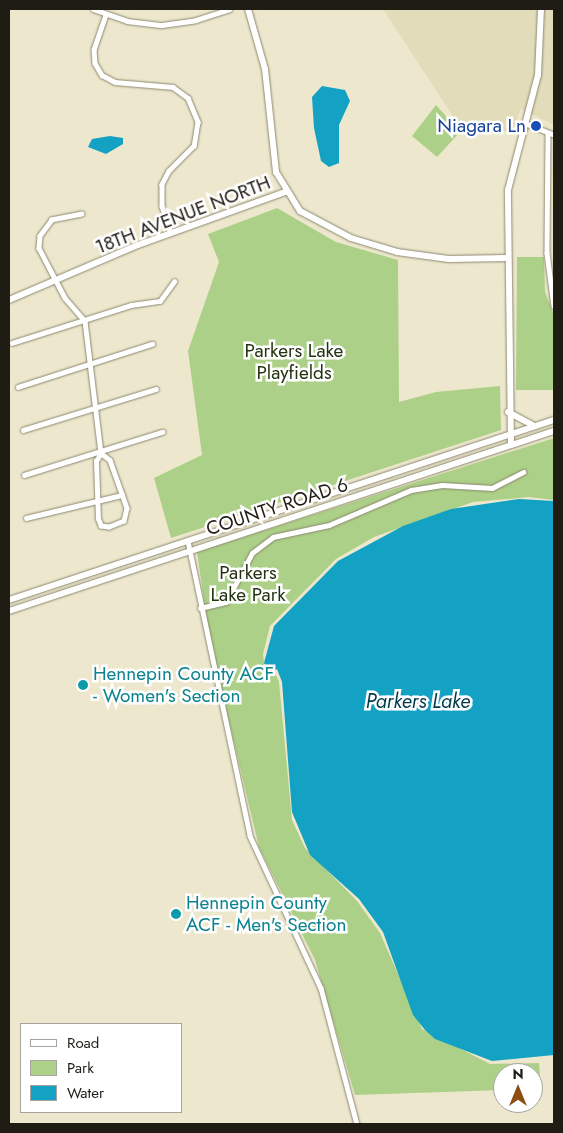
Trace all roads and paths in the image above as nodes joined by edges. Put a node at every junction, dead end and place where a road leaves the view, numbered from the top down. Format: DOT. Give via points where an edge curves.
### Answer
graph roads {
  1 [pos="93,9"];
  2 [pos="229,9"];
  3 [pos="248,9"];
  4 [pos="541,9"];
  5 [pos="106,15"];
  6 [pos="524,123"];
  7 [pos="548,134"];
  8 [pos="554,135"];
  9 [pos="285,192"];
  10 [pos="82,214"];
  11 [pos="171,233"];
  12 [pos="507,258"];
  13 [pos="174,282"];
  14 [pos="56,284"];
  15 [pos="9,300"];
  16 [pos="554,306"];
  17 [pos="85,321"];
  18 [pos="12,343"];
  19 [pos="152,344"];
  20 [pos="91,366"];
  21 [pos="18,387"];
  22 [pos="156,389"];
  23 [pos="96,409"];
  24 [pos="508,412"];
  25 [pos="554,420"];
  26 [pos="535,426"];
  27 [pos="23,430"];
  28 [pos="554,431"];
  29 [pos="162,432"];
  30 [pos="509,434"];
  31 [pos="511,445"];
  32 [pos="101,453"];
  33 [pos="523,472"];
  34 [pos="24,475"];
  35 [pos="122,495"];
  36 [pos="97,502"];
  37 [pos="26,518"];
  38 [pos="188,541"];
  39 [pos="190,551"];
  40 [pos="52,585"];
  41 [pos="9,595"];
  42 [pos="9,600"];
  43 [pos="200,608"];
  44 [pos="9,611"];
  45 [pos="357,1124"];
  1 -- 5 [label="street"];
  2 -- 5 [label="street" via="196,20 162,25"];
  3 -- 9 [label="main road" via="265,69 274,161"];
  4 -- 6 [label="main road" via="539,68"];
  5 -- 11 [label="street" via="94,54 102,76 115,82 173,86 188,98 198,122 194,146 169,170 162,184 162,206"];
  6 -- 7 [label="street"];
  6 -- 12 [label="main road" via="509,177"];
  7 -- 8 [label="street"];
  7 -- 16 [label="street" via="547,253"];
  9 -- 11 [label="main road, 18TH AVENUE NORTH"];
  9 -- 12 [label="main road, 18TH AVENUE NORTH" via="310,218 374,246 445,258"];
  10 -- 14 [label="street" via="57,217 40,236 39,248"];
  11 -- 14 [label="main road, 18TH AVENUE NORTH"];
  12 -- 24 [label="main road"];
  13 -- 17 [label="street" via="160,302 131,305"];
  14 -- 15 [label="main road, 18TH AVENUE NORTH"];
  14 -- 17 [label="street"];
  17 -- 18 [label="street"];
  17 -- 20 [label="street"];
  19 -- 20 [label="street"];
  20 -- 21 [label="street"];
  20 -- 23 [label="street"];
  22 -- 23 [label="street"];
  23 -- 27 [label="street"];
  23 -- 32 [label="street"];
  24 -- 26 [label="main road" via="520,422"];
  24 -- 30 [label="main road"];
  25 -- 26 [label="main road, COUNTY ROAD 6"];
  26 -- 30 [label="main road, COUNTY ROAD 6"];
  28 -- 31 [label="main road, COUNTY ROAD 6"];
  29 -- 32 [label="street"];
  30 -- 31 [label="main road"];
  30 -- 38 [label="main road, COUNTY ROAD 6"];
  31 -- 39 [label="main road, COUNTY ROAD 6"];
  32 -- 34 [label="street"];
  32 -- 35 [label="street" via="108,457"];
  32 -- 36 [label="street" via="96,461"];
  33 -- 43 [label="street" via="497,487 410,490 329,525 273,537 252,553 226,602"];
  35 -- 36 [label="street"];
  35 -- 36 [label="street" via="128,513 120,524 101,526"];
  36 -- 37 [label="street"];
  38 -- 39 [label="street"];
  38 -- 40 [label="main road, COUNTY ROAD 6"];
  39 -- 43 [label="street"];
  39 -- 44 [label="main road, COUNTY ROAD 6"];
  40 -- 41 [label="main road"];
  40 -- 42 [label="main road, COUNTY ROAD 6"];
  43 -- 45 [label="street" via="250,836 321,988"];
}
